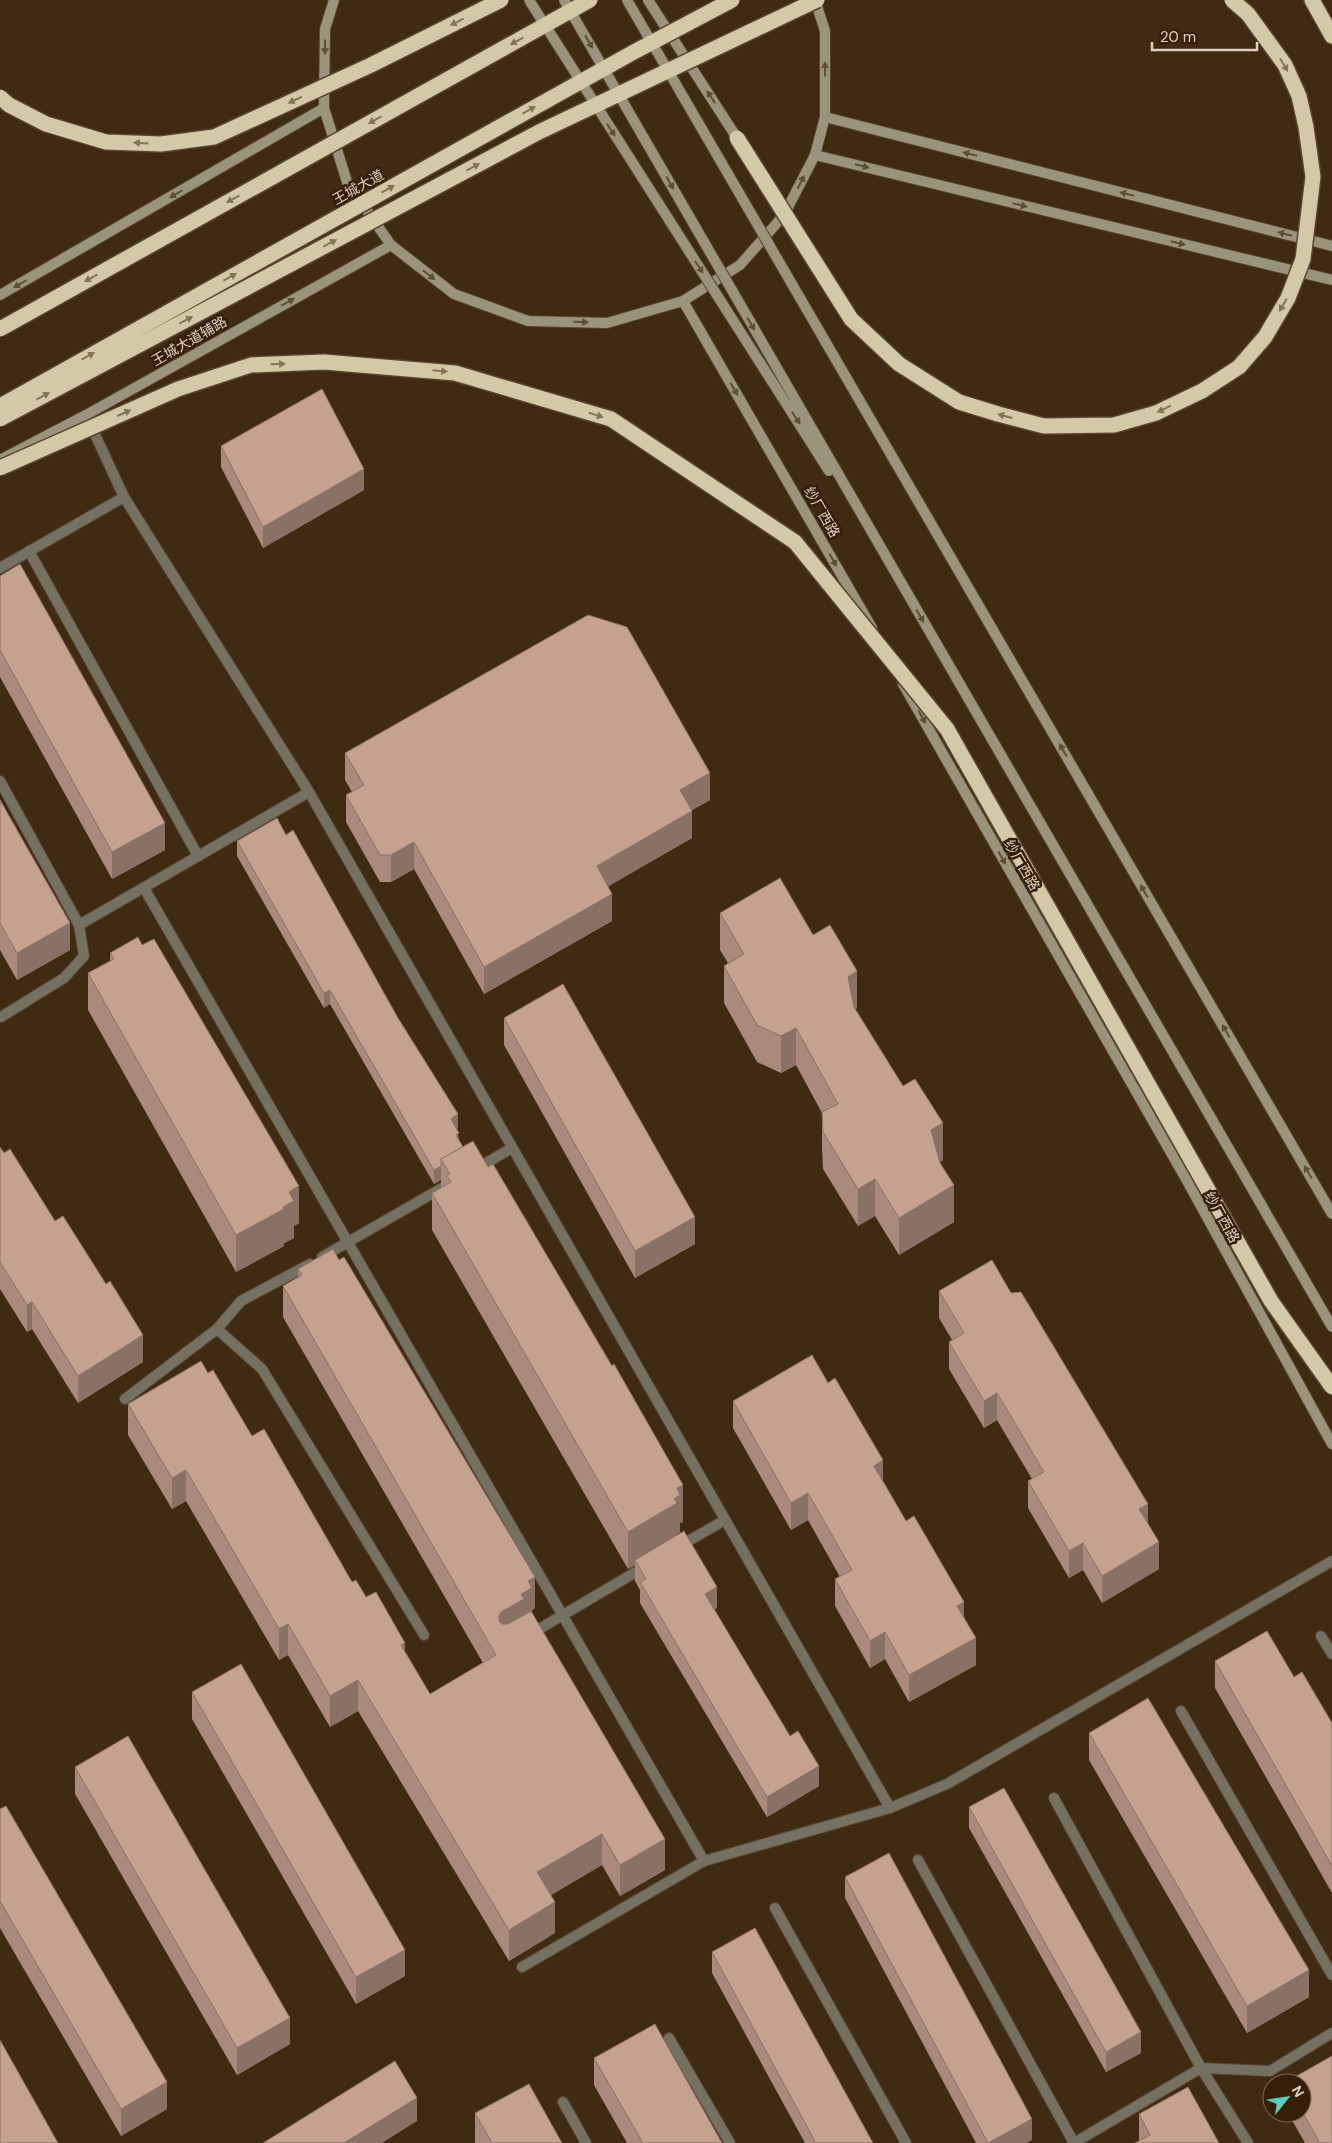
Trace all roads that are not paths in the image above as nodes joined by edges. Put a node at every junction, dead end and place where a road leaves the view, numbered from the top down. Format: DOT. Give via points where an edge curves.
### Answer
graph roads {
  1 [pos="334,0"];
  2 [pos="501,0"];
  3 [pos="529,0"];
  4 [pos="564,0"];
  5 [pos="590,0"];
  6 [pos="627,0"];
  7 [pos="648,0"];
  8 [pos="732,0"];
  9 [pos="816,0"];
  10 [pos="1232,0"];
  11 [pos="1312,0"];
  12 [pos="1332,36"];
  13 [pos="0,97"];
  14 [pos="324,108"];
  15 [pos="825,117"];
  16 [pos="737,138"];
  17 [pos="815,155"];
  18 [pos="391,245"];
  19 [pos="1332,246"];
  20 [pos="1332,280"];
  21 [pos="0,295"];
  22 [pos="683,301"];
  23 [pos="0,329"];
  24 [pos="0,406"];
  25 [pos="86,415"];
  26 [pos="0,419"];
  27 [pos="0,460"];
  28 [pos="0,468"];
  29 [pos="124,497"];
  30 [pos="29,551"];
  31 [pos="0,568"];
  32 [pos="907,594"];
  33 [pos="0,781"];
  34 [pos="309,792"];
  35 [pos="198,856"];
  36 [pos="144,888"];
  37 [pos="79,925"];
  38 [pos="1,1017"];
  39 [pos="512,1148"];
  40 [pos="1332,1214"];
  41 [pos="348,1242"];
  42 [pos="1332,1327"];
  43 [pos="217,1329"];
  44 [pos="1332,1386"];
  45 [pos="125,1398"];
  46 [pos="1332,1444"];
  47 [pos="724,1520"];
  48 [pos="1332,1561"];
  49 [pos="563,1615"];
  50 [pos="424,1635"];
  51 [pos="1322,1636"];
  52 [pos="522,1640"];
  53 [pos="1332,1654"];
  54 [pos="1181,1711"];
  55 [pos="1054,1798"];
  56 [pos="890,1808"];
  57 [pos="918,1860"];
  58 [pos="704,1861"];
  59 [pos="775,1908"];
  60 [pos="522,1966"];
  61 [pos="1332,1975"];
  62 [pos="1332,2033"];
  63 [pos="669,2038"];
  64 [pos="1201,2068"];
  65 [pos="563,2102"];
  66 [pos="586,2143"];
  67 [pos="730,2143"];
  68 [pos="906,2143"];
  69 [pos="1074,2143"];
  70 [pos="1248,2143"];
  1 -- 14 [label="main road, one-way" via="325,29"];
  2 -- 13 [label="highway, one-way, bridge" via="371,65 214,137 161,144 106,142 46,124"];
  3 -- 32 [label="main road, one-way, bridge"];
  4 -- 32 [label="main road, one-way, bridge"];
  5 -- 23 [label="highway, one-way, bridge"];
  40 -- 6 [label="main road, one-way, bridge"];
  16 -- 7 [label="main road, one-way, bridge"];
  24 -- 8 [label="highway, 王城大道, one-way, bridge"];
  15 -- 9 [label="main road, one-way" via="825,31"];
  26 -- 9 [label="highway, one-way, bridge" via="538,132"];
  10 -- 16 [label="highway, one-way, bridge" via="1248,14 1285,65 1299,96 1313,177 1303,259 1288,298 1265,337 1239,367 1202,391 1156,413 1114,425 1044,426 998,414 959,402 899,364 851,319"];
  11 -- 12 [label="highway"];
  14 -- 18 [label="main road" via="347,182"];
  14 -- 21 [label="main road, one-way"];
  15 -- 17 [label="main road"];
  19 -- 15 [label="main road, one-way"];
  17 -- 20 [label="main road, one-way"];
  22 -- 17 [label="main road, one-way" via="740,265 784,215"];
  18 -- 22 [label="main road, one-way" via="454,294 528,321 607,323"];
  25 -- 18 [label="main road, 王城大道辅路, one-way"];
  22 -- 46 [label="main road, 纱厂西路, one-way" via="1181,1170"];
  25 -- 27 [label="main road, 王城大道辅路"];
  25 -- 29 [label="lane"];
  28 -- 44 [label="highway, one-way, bridge" via="178,389 251,364 324,362 455,372 611,419 795,542 947,729 1271,1300"];
  29 -- 30 [label="lane"];
  29 -- 34 [label="lane"];
  30 -- 31 [label="lane"];
  30 -- 35 [label="lane"];
  32 -- 42 [label="main road, one-way, bridge"];
  33 -- 37 [label="lane"];
  34 -- 35 [label="lane"];
  34 -- 39 [label="lane"];
  35 -- 36 [label="lane"];
  36 -- 37 [label="lane"];
  36 -- 41 [label="lane"];
  37 -- 38 [label="lane" via="84,956 64,978"];
  39 -- 41 [label="lane"];
  39 -- 47 [label="lane"];
  41 -- 43 [label="lane" via="242,1301"];
  41 -- 49 [label="lane"];
  43 -- 45 [label="lane"];
  43 -- 50 [label="lane" via="262,1369"];
  47 -- 49 [label="lane"];
  47 -- 56 [label="lane"];
  48 -- 56 [label="lane" via="946,1784"];
  49 -- 52 [label="lane"];
  49 -- 58 [label="lane"];
  51 -- 53 [label="lane"];
  54 -- 61 [label="lane"];
  55 -- 64 [label="lane"];
  56 -- 58 [label="lane"];
  57 -- 69 [label="lane"];
  58 -- 60 [label="lane"];
  59 -- 68 [label="lane"];
  62 -- 64 [label="lane" via="1270,2071"];
  63 -- 67 [label="lane"];
  64 -- 69 [label="lane"];
  64 -- 70 [label="lane"];
  65 -- 66 [label="lane"];
}
